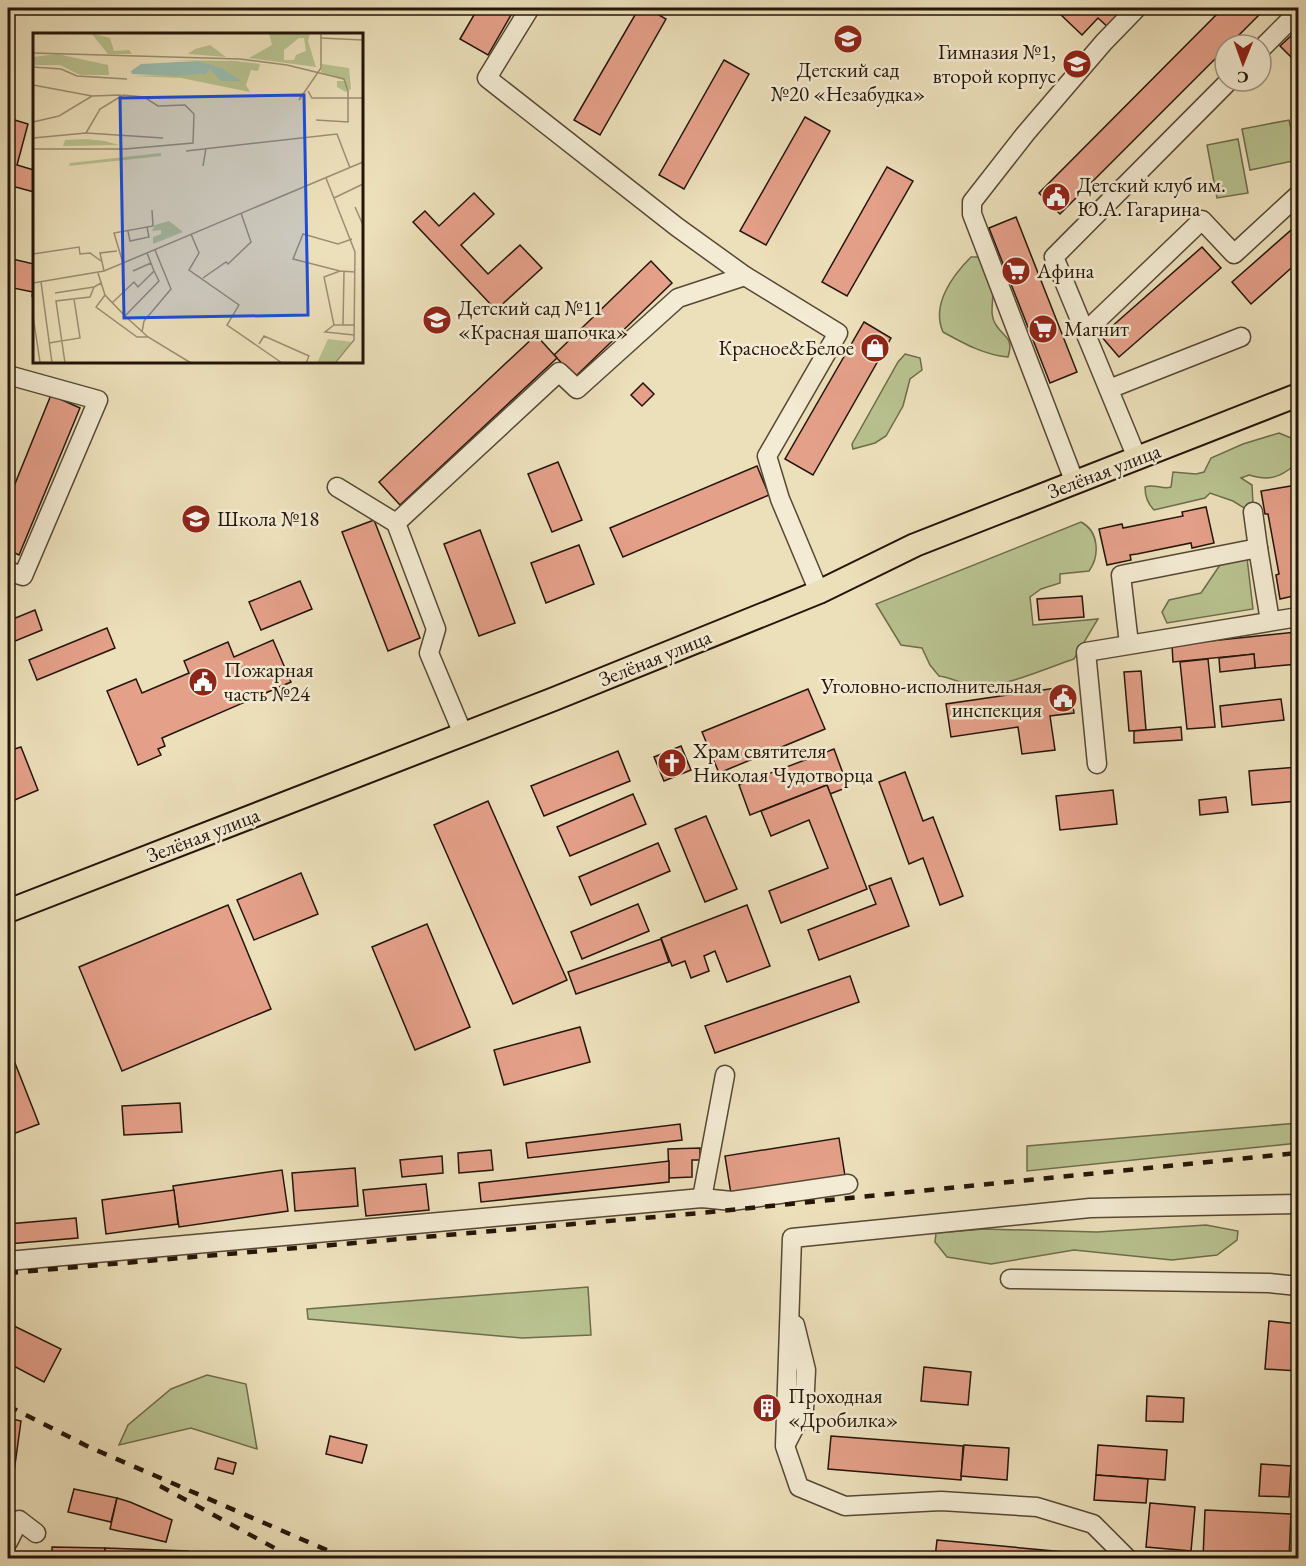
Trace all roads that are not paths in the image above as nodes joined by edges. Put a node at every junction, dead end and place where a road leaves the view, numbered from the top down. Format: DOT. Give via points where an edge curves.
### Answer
graph roads {
  1 [pos="530,8"];
  2 [pos="1137,8"];
  3 [pos="1296,11"];
  4 [pos="1273,36"];
  5 [pos="1217,93"];
  6 [pos="1299,195"];
  7 [pos="745,276"];
  8 [pos="1085,333"];
  9 [pos="1241,337"];
  10 [pos="8,375"];
  11 [pos="1109,389"];
  12 [pos="1299,395"];
  13 [pos="1137,458"];
  14 [pos="1076,483"];
  15 [pos="337,487"];
  16 [pos="1253,512"];
  17 [pos="396,523"];
  18 [pos="1258,548"];
  19 [pos="8,571"];
  20 [pos="819,592"];
  21 [pos="1299,617"];
  22 [pos="1270,621"];
  23 [pos="1129,644"];
  24 [pos="463,734"];
  25 [pos="1097,765"];
  26 [pos="8,911"];
  27 [pos="725,1075"];
  28 [pos="848,1184"];
  29 [pos="702,1198"];
  30 [pos="1299,1204"];
  31 [pos="8,1261"];
  32 [pos="1010,1279"];
  33 [pos="1299,1286"];
  34 [pos="36,1533"];
  35 [pos="8,1542"];
  36 [pos="1127,1558"];
  1 -- 7 [label="lane" via="487,78"];
  2 -- 14 [label="lane" via="1026,133 972,202 972,214"];
  3 -- 4 [label="lane"];
  5 -- 8 [label="lane" via="1054,257"];
  6 -- 8 [label="lane" via="1234,254 1202,220"];
  7 -- 17 [label="lane" via="678,298 577,389 559,372"];
  7 -- 20 [label="lane" via="838,333 767,456 780,499"];
  8 -- 11 [label="lane"];
  9 -- 11 [label="lane"];
  10 -- 19 [label="lane" via="98,400 23,576"];
  11 -- 13 [label="lane"];
  12 -- 13 [label="main road, Зелёная улица"];
  13 -- 14 [label="main road, Зелёная улица"];
  14 -- 20 [label="main road, Зелёная улица" via="915,545"];
  15 -- 17 [label="lane"];
  16 -- 18 [label="lane"];
  17 -- 24 [label="lane" via="436,629 429,652"];
  18 -- 22 [label="lane"];
  18 -- 23 [label="lane" via="1121,575"];
  20 -- 24 [label="main road, Зелёная улица"];
  21 -- 22 [label="lane"];
  22 -- 23 [label="lane"];
  23 -- 25 [label="lane" via="1086,652"];
  24 -- 26 [label="main road, Зелёная улица"];
  27 -- 29 [label="lane"];
  28 -- 29 [label="lane" via="732,1201"];
  29 -- 31 [label="lane"];
  30 -- 36 [label="lane" via="1090,1208 792,1238 785,1446 799,1487 845,1506 941,1501 1037,1507 1093,1524"];
  32 -- 33 [label="lane"];
  34 -- 35 [label="lane" via="19,1520"];
}
